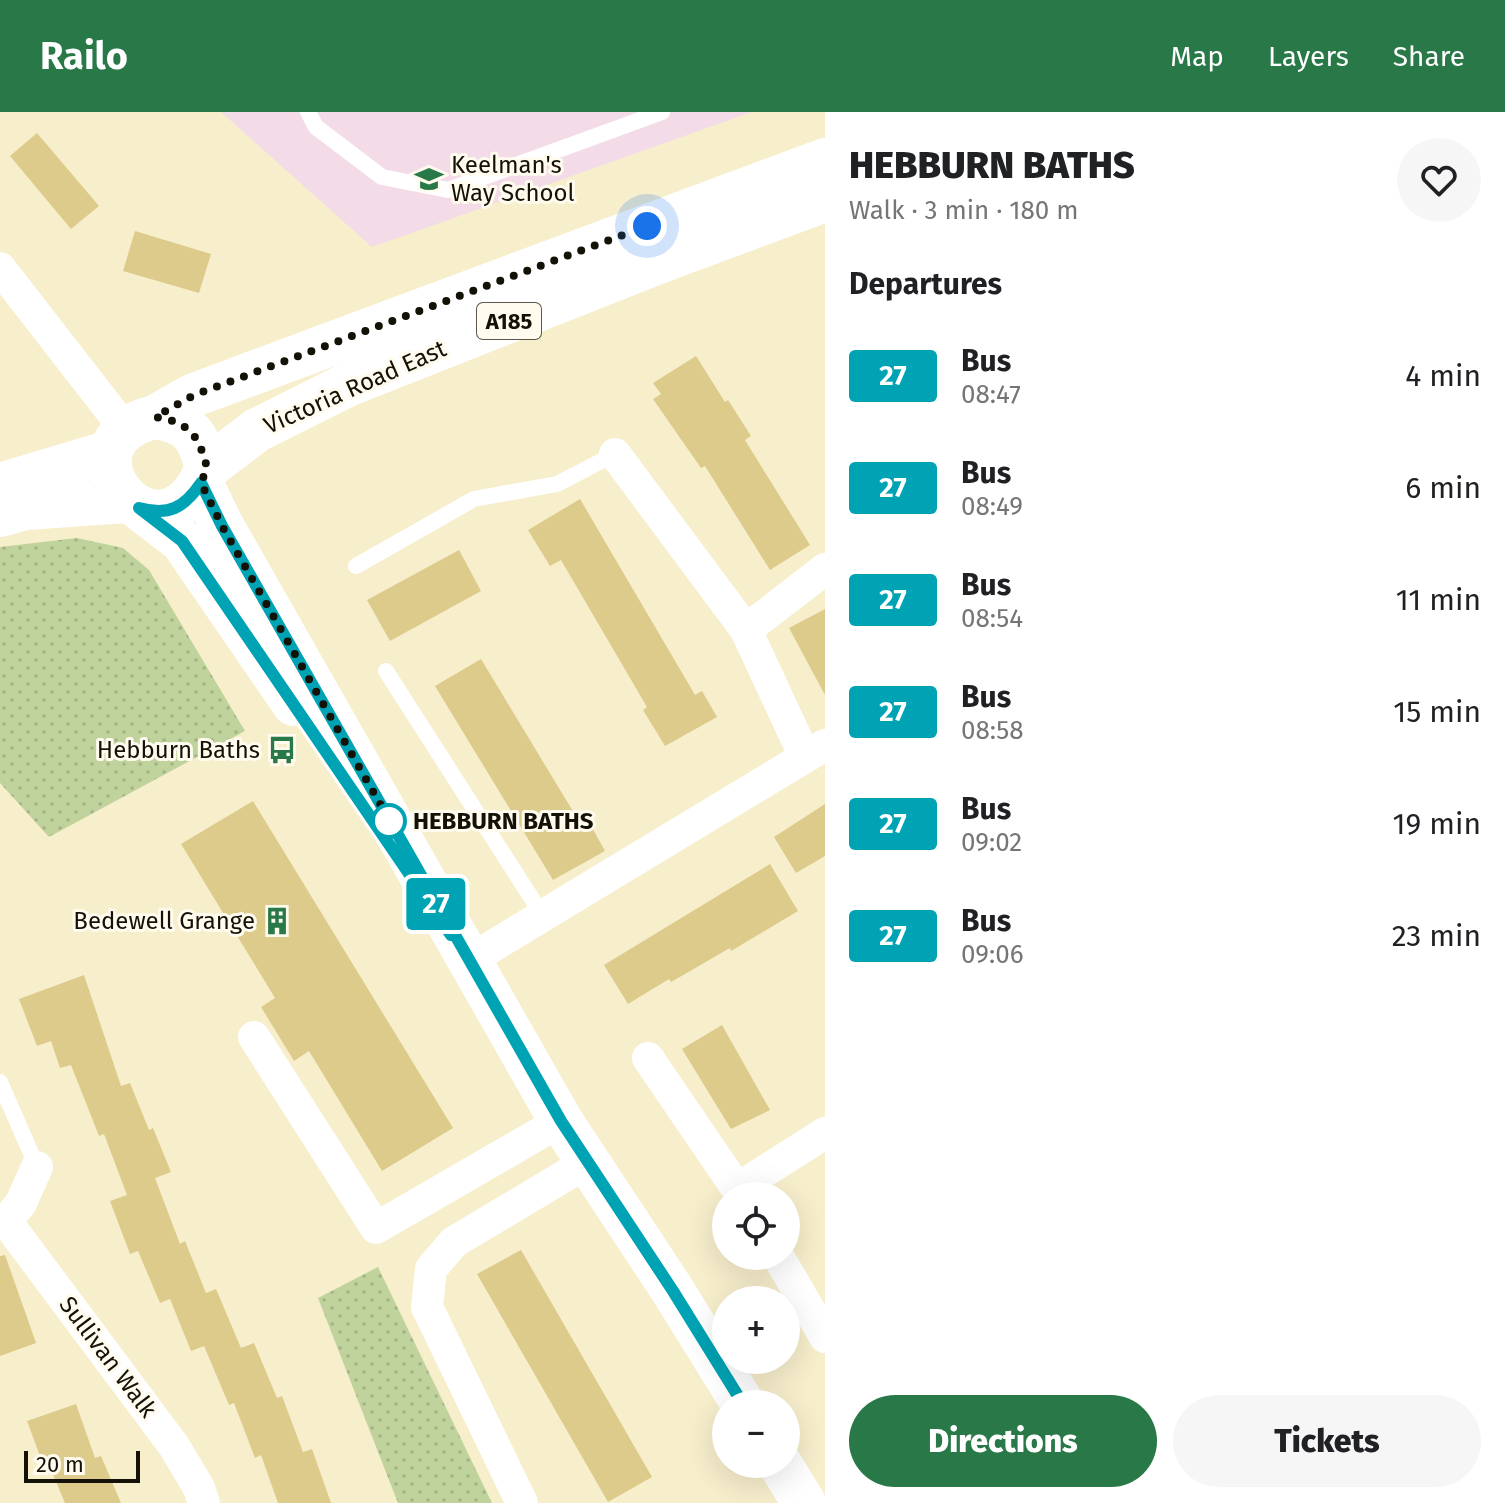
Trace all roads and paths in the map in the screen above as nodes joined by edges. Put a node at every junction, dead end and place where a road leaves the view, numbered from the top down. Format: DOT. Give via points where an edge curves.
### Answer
graph roads {
  1 [pos="308,112"];
  2 [pos="662,112"];
  3 [pos="825,160"];
  4 [pos="825,200"];
  5 [pos="0,268"];
  6 [pos="130,432"];
  7 [pos="615,454"];
  8 [pos="204,476"];
  9 [pos="0,485"];
  10 [pos="132,504"];
  11 [pos="0,515"];
  12 [pos="356,566"];
  13 [pos="825,569"];
  14 [pos="746,630"];
  15 [pos="386,671"];
  16 [pos="815,751"];
  17 [pos="543,916"];
  18 [pos="468,961"];
  19 [pos="254,1037"];
  20 [pos="648,1058"];
  21 [pos="0,1082"];
  22 [pos="561,1121"];
  23 [pos="825,1133"];
  24 [pos="588,1162"];
  25 [pos="37,1167"];
  26 [pos="733,1182"];
  27 [pos="754,1182"];
  28 [pos="3,1222"];
  29 [pos="786,1270"];
  30 [pos="825,1337"];
  31 [pos="734,1390"];
  32 [pos="789,1478"];
  33 [pos="204,1503"];
  34 [pos="522,1503"];
  35 [pos="804,1503"];
  1 -- 2 [label="lane" via="316,127 382,177 448,190"];
  3 -- 6 [label="main road, Victoria Road East / A185" via="194,395"];
  4 -- 8 [label="main road, Victoria Road East / A185" via="347,385 257,430"];
  5 -- 6 [label="street"];
  6 -- 8 [label="main road" via="172,419 187,427 198,439"];
  6 -- 9 [label="main road, Victoria Road East / A185"];
  6 -- 10 [label="main road" via="110,472 116,488"];
  7 -- 12 [label="lane" via="557,484 474,499"];
  7 -- 14 [label="street"];
  8 -- 10 [label="main road" via="189,500 175,508 155,512"];
  8 -- 18 [label="main road" via="222,526"];
  10 -- 11 [label="main road" via="26,508"];
  10 -- 18 [label="main road" via="182,541"];
  13 -- 14 [label="street"];
  14 -- 16 [label="street"];
  15 -- 17 [label="lane"];
  16 -- 17 [label="street"];
  17 -- 18 [label="street"];
  18 -- 22 [label="main road"];
  19 -- 22 [label="street" via="376,1228"];
  20 -- 26 [label="street"];
  21 -- 25 [label="lane"];
  22 -- 24 [label="main road"];
  23 -- 27 [label="street"];
  24 -- 31 [label="main road"];
  24 -- 34 [label="street" via="454,1242 431,1269 427,1307"];
  25 -- 28 [label="street" via="21,1203"];
  28 -- 33 [label="street, Sullivan Walk" via="174,1446"];
  29 -- 30 [label="street"];
  32 -- 35 [label="main road"];
}
